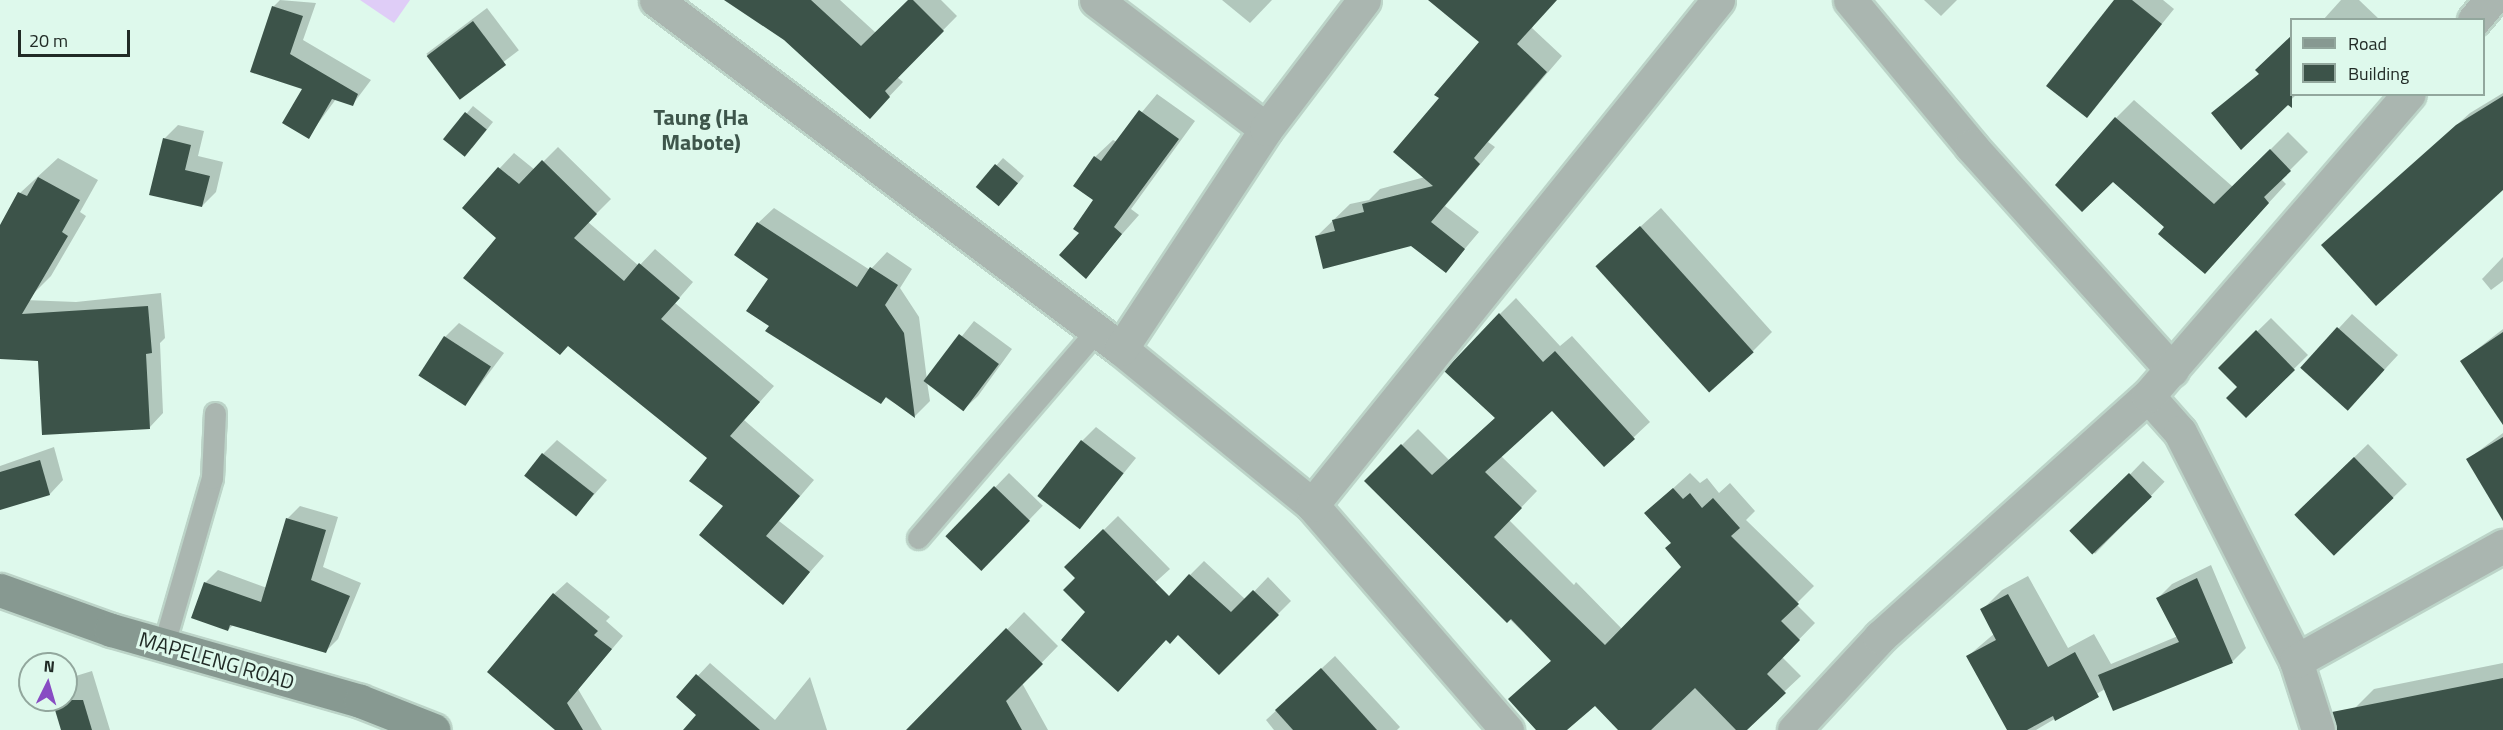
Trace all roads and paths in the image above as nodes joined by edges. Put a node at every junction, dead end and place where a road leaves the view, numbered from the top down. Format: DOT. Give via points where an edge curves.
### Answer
graph roads {
  1 [pos="656,0"];
  2 [pos="1096,0"];
  3 [pos="1364,0"];
  4 [pos="1718,0"];
  5 [pos="1851,0"];
  6 [pos="2491,0"];
  7 [pos="2476,18"];
  8 [pos="2407,96"];
  9 [pos="1266,129"];
  10 [pos="1109,340"];
  11 [pos="2172,370"];
  12 [pos="2148,396"];
  13 [pos="215,413"];
  14 [pos="1312,505"];
  15 [pos="918,538"];
  16 [pos="2503,546"];
  17 [pos="0,590"];
  18 [pos="164,644"];
  19 [pos="2296,661"];
  20 [pos="434,730"];
  21 [pos="1507,730"];
  22 [pos="1794,730"];
  23 [pos="2318,730"];
  1 -- 10 [label="street"];
  2 -- 9 [label="street"];
  3 -- 9 [label="street"];
  4 -- 14 [label="street"];
  5 -- 11 [label="street" via="1971,146"];
  6 -- 7 [label="street"];
  8 -- 11 [label="street"];
  9 -- 10 [label="street"];
  10 -- 14 [label="street"];
  10 -- 15 [label="lane"];
  11 -- 12 [label="street"];
  12 -- 19 [label="street" via="2180,432"];
  12 -- 22 [label="street" via="1880,638"];
  13 -- 18 [label="lane" via="212,478"];
  14 -- 21 [label="street"];
  16 -- 19 [label="street"];
  17 -- 18 [label="street, MAPELENG ROAD" via="111,630"];
  18 -- 20 [label="street, MAPELENG ROAD" via="360,701"];
  19 -- 23 [label="street"];
}
